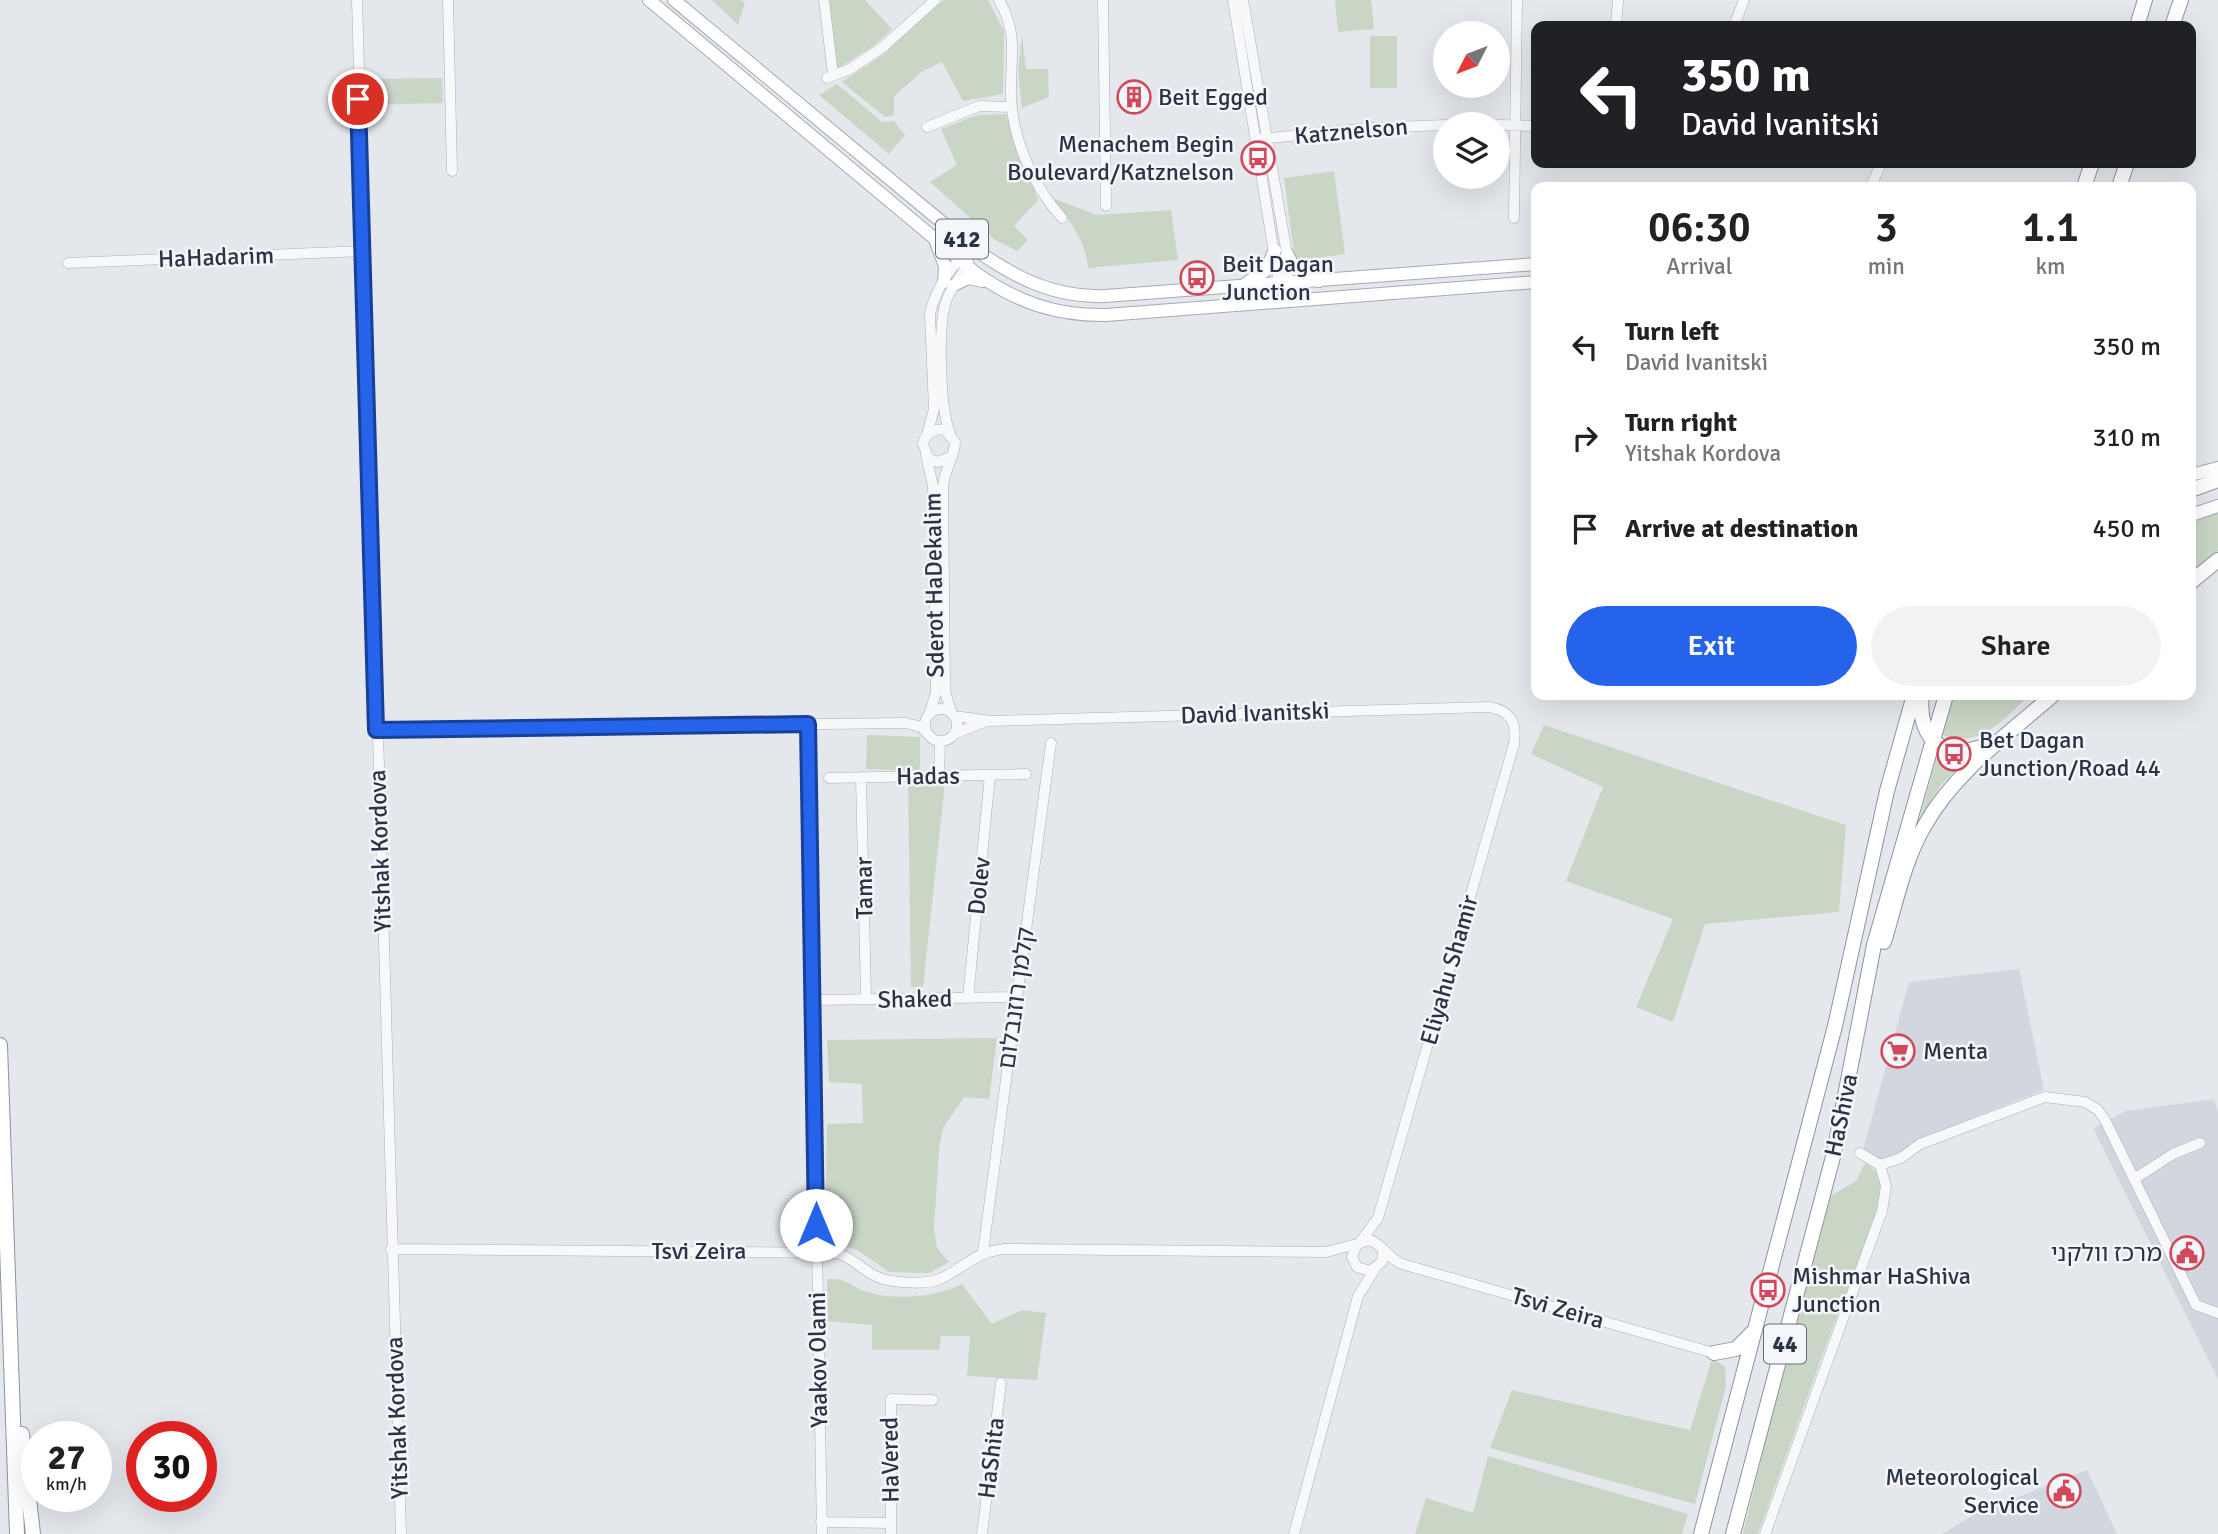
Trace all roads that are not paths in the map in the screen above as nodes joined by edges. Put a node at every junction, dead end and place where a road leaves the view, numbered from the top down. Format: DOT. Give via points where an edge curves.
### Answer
graph roads {
  1 [pos="357,0"];
  2 [pos="448,0"];
  3 [pos="649,0"];
  4 [pos="674,0"];
  5 [pos="824,0"];
  6 [pos="935,0"];
  7 [pos="999,0"];
  8 [pos="1102,0"];
  9 [pos="1233,0"];
  10 [pos="1243,0"];
  11 [pos="1517,0"];
  12 [pos="1618,0"];
  13 [pos="1744,0"];
  14 [pos="2145,0"];
  15 [pos="2181,0"];
  16 [pos="1616,21"];
  17 [pos="1736,21"];
  18 [pos="2139,21"];
  19 [pos="2174,21"];
  20 [pos="1012,107"];
  21 [pos="1510,125"];
  22 [pos="1514,125"];
  23 [pos="1433,126"];
  24 [pos="1531,126"];
  25 [pos="927,127"];
  26 [pos="1262,139"];
  27 [pos="452,171"];
  28 [pos="1106,206"];
  29 [pos="1062,218"];
  30 [pos="1514,218"];
  31 [pos="934,239"];
  32 [pos="973,248"];
  33 [pos="363,251"];
  34 [pos="1281,252"];
  35 [pos="963,262"];
  36 [pos="68,263"];
  37 [pos="1531,264"];
  38 [pos="1319,281"];
  39 [pos="1531,282"];
  40 [pos="990,283"];
  41 [pos="949,284"];
  42 [pos="1284,285"];
  43 [pos="1241,286"];
  44 [pos="1286,299"];
  45 [pos="950,433"];
  46 [pos="927,435"];
  47 [pos="925,455"];
  48 [pos="951,457"];
  49 [pos="2218,468"];
  50 [pos="2196,474"];
  51 [pos="2218,480"];
  52 [pos="2196,488"];
  53 [pos="2218,506"];
  54 [pos="2196,513"];
  55 [pos="2218,560"];
  56 [pos="2196,578"];
  57 [pos="1913,700"];
  58 [pos="1922,700"];
  59 [pos="1943,700"];
  60 [pos="2047,700"];
  61 [pos="953,715"];
  62 [pos="928,716"];
  63 [pos="991,720"];
  64 [pos="1514,722"];
  65 [pos="906,723"];
  66 [pos="808,724"];
  67 [pos="376,730"];
  68 [pos="927,733"];
  69 [pos="954,734"];
  70 [pos="2006,736"];
  71 [pos="1931,740"];
  72 [pos="940,741"];
  73 [pos="1051,743"];
  74 [pos="1026,774"];
  75 [pos="990,775"];
  76 [pos="939,776"];
  77 [pos="861,777"];
  78 [pos="829,778"];
  79 [pos="1016,997"];
  80 [pos="968,998"];
  81 [pos="866,999"];
  82 [pos="815,1000"];
  83 [pos="1861,1017"];
  84 [pos="0,1045"];
  85 [pos="2200,1143"];
  86 [pos="1860,1153"];
  87 [pos="1880,1165"];
  88 [pos="2134,1179"];
  89 [pos="1378,1218"];
  90 [pos="1359,1242"];
  91 [pos="391,1249"];
  92 [pos="1382,1250"];
  93 [pos="816,1252"];
  94 [pos="983,1252"];
  95 [pos="1326,1252"];
  96 [pos="1402,1264"];
  97 [pos="1355,1265"];
  98 [pos="1377,1268"];
  99 [pos="1358,1296"];
  100 [pos="8,1307"];
  101 [pos="2218,1313"];
  102 [pos="1756,1329"];
  103 [pos="1714,1353"];
  104 [pos="1001,1383"];
  105 [pos="1741,1384"];
  106 [pos="933,1401"];
  107 [pos="821,1522"];
  108 [pos="891,1523"];
  109 [pos="17,1534"];
  110 [pos="33,1534"];
  111 [pos="401,1534"];
  112 [pos="822,1534"];
  113 [pos="891,1534"];
  114 [pos="982,1534"];
  115 [pos="1294,1534"];
  116 [pos="1701,1534"];
  117 [pos="1733,1534"];
  118 [pos="1765,1534"];
  1 -- 33 [label="street, Yitshak Kordova"];
  2 -- 27 [label="street"];
  3 -- 31 [label="main road, 412"];
  4 -- 32 [label="main road, 412"];
  5 -- 6 [label="street" via="830,76 883,47"];
  7 -- 20 [label="street" via="1014,43"];
  8 -- 28 [label="street"];
  9 -- 26 [label="street"];
  10 -- 26 [label="street"];
  11 -- 22 [label="street"];
  12 -- 16 [label="street"];
  13 -- 17 [label="street"];
  14 -- 18 [label="highway"];
  15 -- 19 [label="highway"];
  20 -- 25 [label="street" via="979,106"];
  20 -- 29 [label="street" via="1032,175"];
  21 -- 22 [label="street"];
  22 -- 24 [label="street"];
  22 -- 30 [label="street"];
  23 -- 26 [label="street, Katznelson"];
  26 -- 34 [label="street"];
  31 -- 35 [label="main road, 412"];
  31 -- 41 [label="main road"];
  32 -- 35 [label="street"];
  32 -- 43 [label="main road, 412" via="1020,279 1066,294 1105,296"];
  33 -- 36 [label="street, HaHadarim"];
  33 -- 67 [label="street, Yitshak Kordova"];
  34 -- 38 [label="main road" via="1295,269"];
  34 -- 42 [label="street"];
  34 -- 43 [label="main road" via="1265,271"];
  35 -- 40 [label="main road, 412"];
  35 -- 41 [label="street"];
  37 -- 38 [label="main road, 412"];
  38 -- 42 [label="main road, 412"];
  39 -- 44 [label="main road, 412"];
  40 -- 41 [label="main road" via="968,278"];
  40 -- 44 [label="main road, 412" via="1035,306 1083,315"];
  41 -- 45 [label="street" via="942,329 944,416"];
  41 -- 46 [label="street" via="930,313 934,409"];
  42 -- 43 [label="main road, 412"];
  42 -- 44 [label="street"];
  45 -- 46 [label="street" via="940,429"];
  45 -- 48 [label="street" via="956,448"];
  46 -- 47 [label="street"];
  47 -- 48 [label="street" via="938,462"];
  47 -- 62 [label="street, Sderot HaDekalim" via="933,486 936,693"];
  48 -- 61 [label="street, Sderot HaDekalim" via="943,486 945,692"];
  49 -- 50 [label="main road"];
  51 -- 52 [label="highway"];
  53 -- 54 [label="main road"];
  55 -- 56 [label="highway"];
  57 -- 102 [label="highway, HaShiva / 44"];
  58 -- 71 [label="highway" via="1921,723"];
  59 -- 71 [label="highway, HaShiva / 44"];
  60 -- 70 [label="highway"];
  61 -- 62 [label="street" via="940,709"];
  61 -- 63 [label="street, David Ivanitski"];
  61 -- 69 [label="street" via="957,722"];
  62 -- 65 [label="street"];
  62 -- 68 [label="street"];
  63 -- 64 [label="street, David Ivanitski" via="1489,707 1506,712"];
  63 -- 69 [label="street, David Ivanitski"];
  64 -- 89 [label="street, Eliyahu Shamir" via="1514,744"];
  65 -- 66 [label="street"];
  65 -- 68 [label="street"];
  66 -- 67 [label="street"];
  66 -- 82 [label="street, Yaakov Olami"];
  67 -- 91 [label="street, Yitshak Kordova"];
  68 -- 72 [label="street"];
  69 -- 72 [label="street"];
  70 -- 71 [label="highway" via="1968,751 1944,748"];
  70 -- 83 [label="highway" via="1945,794 1923,828"];
  71 -- 83 [label="highway, HaShiva / 44" via="1877,933"];
  72 -- 76 [label="street"];
  73 -- 79 [label="street, קלמן רוזנבלום"];
  74 -- 75 [label="street, Hadas"];
  75 -- 76 [label="street, Hadas"];
  75 -- 80 [label="street, Dolev"];
  76 -- 77 [label="street, Hadas"];
  77 -- 78 [label="street, Hadas"];
  77 -- 81 [label="street, Tamar"];
  79 -- 80 [label="street, Shaked"];
  79 -- 94 [label="street, קלמן רוזנבלום"];
  80 -- 81 [label="street, Shaked"];
  81 -- 82 [label="street, Shaked"];
  82 -- 93 [label="street, Yaakov Olami"];
  83 -- 117 [label="highway, HaShiva / 44" via="1834,1153"];
  84 -- 100 [label="highway"];
  85 -- 88 [label="street"];
  86 -- 87 [label="street"];
  87 -- 88 [label="street" via="1901,1158 1920,1144 2045,1097 2070,1098 2098,1110"];
  87 -- 118 [label="street" via="1886,1186 1882,1211"];
  88 -- 101 [label="street" via="2196,1305"];
  89 -- 90 [label="street, Eliyahu Shamir"];
  89 -- 92 [label="street, Eliyahu Shamir"];
  90 -- 92 [label="street" via="1374,1241"];
  90 -- 95 [label="street, Tsvi Zeira"];
  90 -- 97 [label="street" via="1352,1252"];
  91 -- 93 [label="street, Tsvi Zeira"];
  91 -- 111 [label="street, Yitshak Kordova"];
  92 -- 96 [label="street, Tsvi Zeira"];
  92 -- 98 [label="street"];
  93 -- 94 [label="street, Tsvi Zeira" via="847,1256 885,1280 931,1281 940,1280"];
  93 -- 107 [label="street, Yaakov Olami"];
  94 -- 95 [label="street, Tsvi Zeira"];
  95 -- 97 [label="street, Tsvi Zeira"];
  96 -- 98 [label="street, Tsvi Zeira"];
  96 -- 103 [label="street, Tsvi Zeira"];
  97 -- 98 [label="street" via="1366,1271"];
  97 -- 99 [label="street"];
  98 -- 99 [label="street"];
  99 -- 115 [label="street"];
  100 -- 109 [label="highway"];
  100 -- 110 [label="highway"];
  102 -- 103 [label="highway" via="1736,1349"];
  102 -- 105 [label="highway, HaShiva / 44"];
  103 -- 105 [label="highway" via="1735,1366"];
  104 -- 114 [label="street, HaShita"];
  105 -- 116 [label="highway, HaShiva / 44"];
  106 -- 108 [label="street, HaVered" via="891,1399"];
  107 -- 108 [label="street, HaVered"];
  107 -- 112 [label="street, Yaakov Olami"];
  108 -- 113 [label="street, HaVered"];
}
